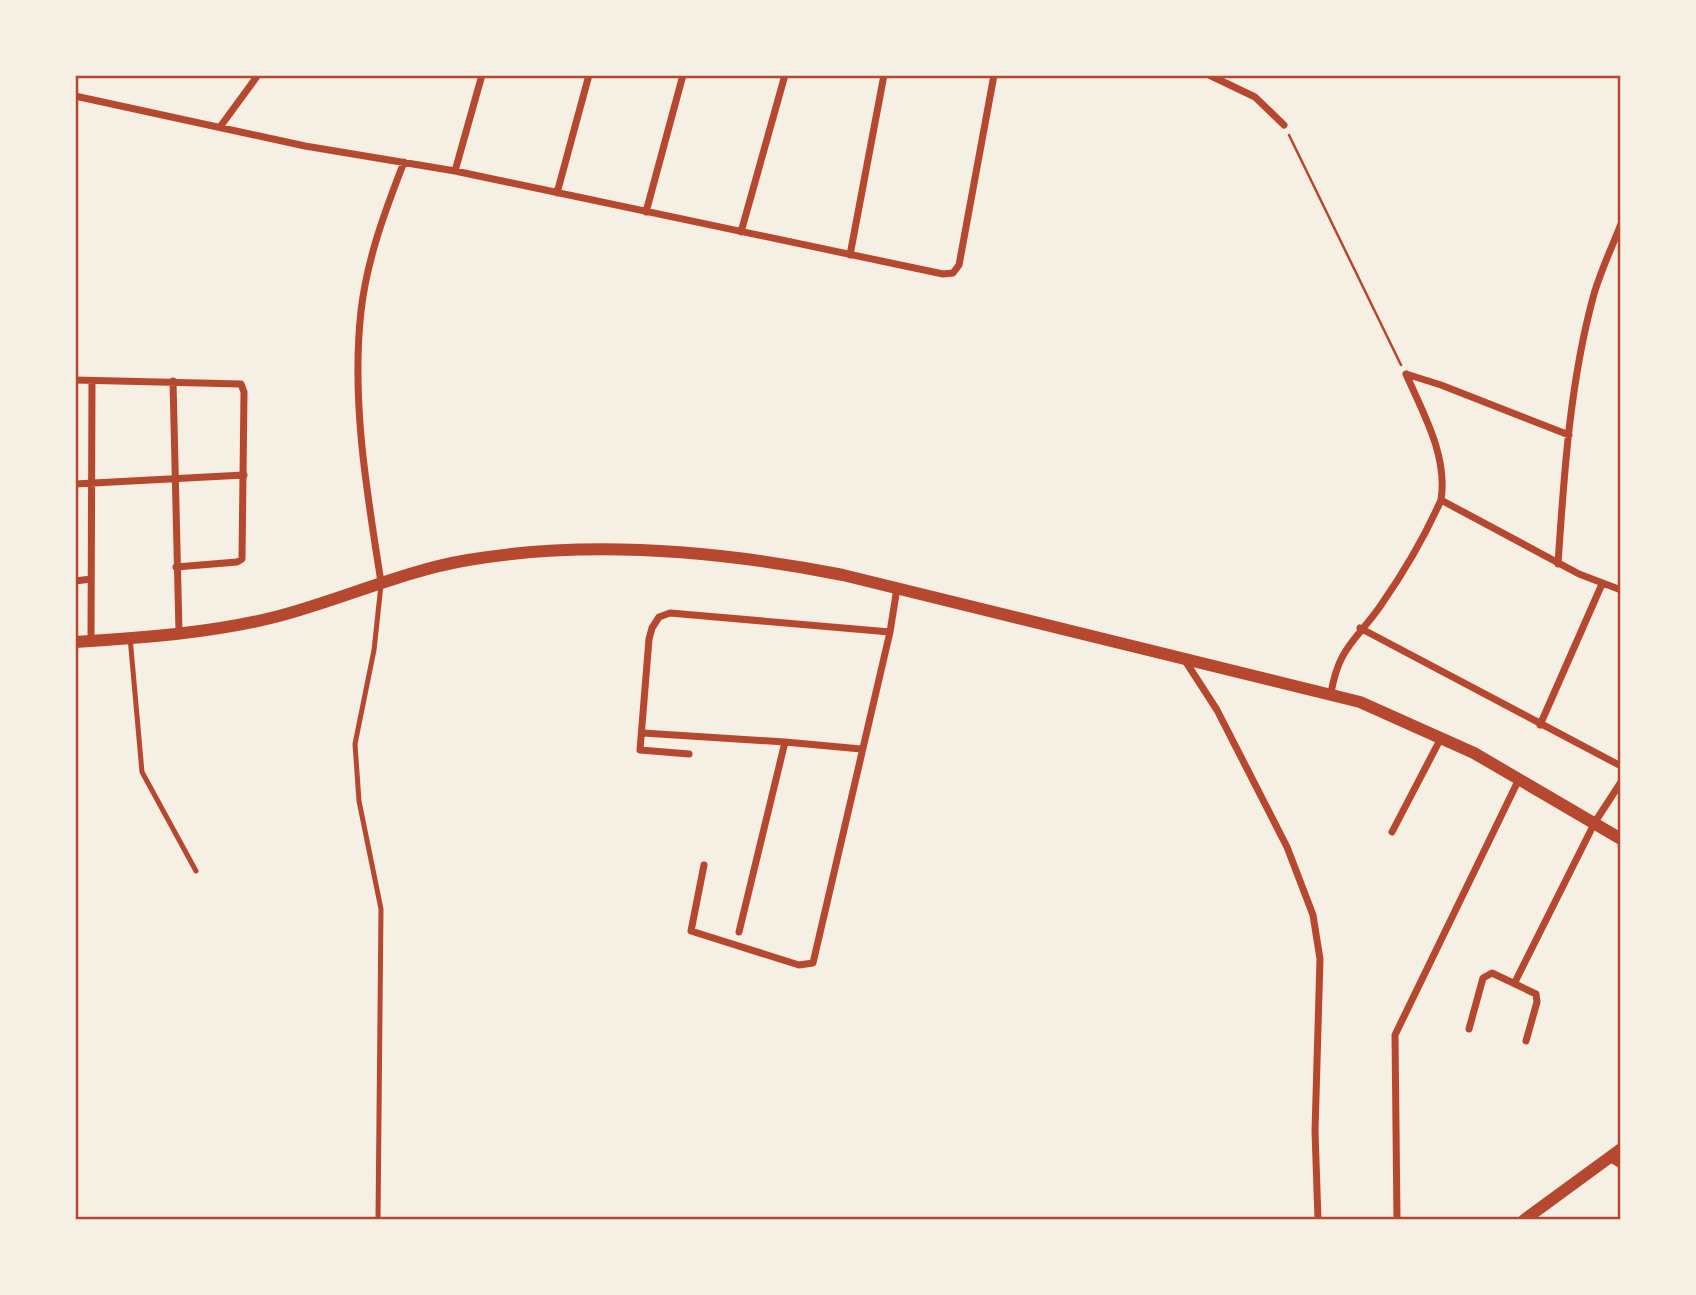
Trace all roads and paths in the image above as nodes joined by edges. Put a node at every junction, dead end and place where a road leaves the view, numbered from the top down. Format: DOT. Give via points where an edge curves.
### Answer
graph roads {
  1 [pos="258,75"];
  2 [pos="482,75"];
  3 [pos="589,75"];
  4 [pos="683,75"];
  5 [pos="785,75"];
  6 [pos="884,75"];
  7 [pos="994,75"];
  8 [pos="1209,75"];
  9 [pos="75,96"];
  10 [pos="1284,125"];
  11 [pos="220,127"];
  12 [pos="404,162"];
  13 [pos="455,171"];
  14 [pos="557,192"];
  15 [pos="646,212"];
  16 [pos="1621,224"];
  17 [pos="741,232"];
  18 [pos="850,255"];
  19 [pos="1406,374"];
  20 [pos="75,380"];
  21 [pos="92,381"];
  22 [pos="173,381"];
  23 [pos="1569,435"];
  24 [pos="244,475"];
  25 [pos="175,478"];
  26 [pos="91,483"];
  27 [pos="75,484"];
  28 [pos="1441,500"];
  29 [pos="1558,564"];
  30 [pos="176,567"];
  31 [pos="90,579"];
  32 [pos="75,581"];
  33 [pos="381,582"];
  34 [pos="1602,584"];
  35 [pos="897,588"];
  36 [pos="1621,590"];
  37 [pos="1360,628"];
  38 [pos="179,632"];
  39 [pos="890,632"];
  40 [pos="130,638"];
  41 [pos="90,641"];
  42 [pos="75,642"];
  43 [pos="1184,658"];
  44 [pos="1327,692"];
  45 [pos="1541,725"];
  46 [pos="643,733"];
  47 [pos="1442,737"];
  48 [pos="785,742"];
  49 [pos="861,749"];
  50 [pos="689,754"];
  51 [pos="1621,766"];
  52 [pos="1520,779"];
  53 [pos="1621,782"];
  54 [pos="1595,822"];
  55 [pos="1392,832"];
  56 [pos="1621,839"];
  57 [pos="704,865"];
  58 [pos="196,871"];
  59 [pos="739,932"];
  60 [pos="1515,982"];
  61 [pos="1469,1029"];
  62 [pos="1526,1041"];
  63 [pos="1621,1150"];
  64 [pos="1615,1162"];
  65 [pos="378,1220"];
  66 [pos="1318,1220"];
  67 [pos="1397,1220"];
  68 [pos="1524,1220"];
  1 -- 11 [label="street"];
  2 -- 13 [label="street"];
  3 -- 14 [label="street"];
  4 -- 15 [label="street"];
  5 -- 17 [label="street"];
  6 -- 18 [label="street"];
  7 -- 18 [label="street" via="962,254 953,273 943,275"];
  8 -- 10 [label="street" via="1255,97"];
  9 -- 11 [label="street"];
  10 -- 19 [label="path"];
  11 -- 12 [label="street"];
  12 -- 13 [label="street"];
  12 -- 33 [label="street" via="369,269 358,358 364,472"];
  13 -- 14 [label="street"];
  14 -- 15 [label="street"];
  15 -- 17 [label="street"];
  16 -- 23 [label="street" via="1587,324"];
  17 -- 18 [label="street"];
  19 -- 23 [label="street"];
  19 -- 28 [label="street" via="1441,464"];
  20 -- 21 [label="street"];
  21 -- 22 [label="street"];
  21 -- 26 [label="street"];
  22 -- 24 [label="street" via="241,384"];
  22 -- 25 [label="street"];
  23 -- 29 [label="street"];
  24 -- 25 [label="street"];
  24 -- 30 [label="street" via="242,559"];
  25 -- 26 [label="street"];
  25 -- 30 [label="street"];
  26 -- 27 [label="street"];
  26 -- 31 [label="street"];
  28 -- 29 [label="street"];
  28 -- 37 [label="street" via="1381,605"];
  29 -- 34 [label="street"];
  30 -- 38 [label="street"];
  31 -- 32 [label="street"];
  31 -- 41 [label="street"];
  33 -- 35 [label="street" via="471,559 634,550 701,552 776,562"];
  33 -- 38 [label="street" via="274,617"];
  33 -- 65 [label="lane" via="376,639 355,744 358,792 381,909"];
  34 -- 36 [label="street"];
  34 -- 45 [label="street"];
  35 -- 39 [label="street"];
  35 -- 43 [label="street"];
  37 -- 44 [label="street" via="1338,662"];
  37 -- 45 [label="street"];
  38 -- 40 [label="street"];
  39 -- 46 [label="street" via="670,613 659,618 649,639"];
  39 -- 49 [label="street"];
  40 -- 41 [label="street"];
  40 -- 58 [label="lane" via="142,772"];
  41 -- 42 [label="street"];
  43 -- 44 [label="street"];
  43 -- 66 [label="street" via="1217,710 1287,847 1315,924 1320,972 1315,1131"];
  44 -- 47 [label="street"];
  45 -- 51 [label="street"];
  46 -- 48 [label="street"];
  46 -- 50 [label="street" via="640,750"];
  47 -- 52 [label="street"];
  47 -- 55 [label="street"];
  48 -- 49 [label="street"];
  48 -- 59 [label="street"];
  49 -- 57 [label="street" via="813,963 799,965 691,931"];
  52 -- 54 [label="street"];
  52 -- 67 [label="street" via="1395,1035"];
  53 -- 54 [label="street"];
  54 -- 56 [label="street"];
  54 -- 60 [label="street"];
  60 -- 61 [label="street" via="1487,973"];
  60 -- 62 [label="street" via="1537,999"];
  63 -- 64 [label="street"];
  64 -- 68 [label="street"];
}
